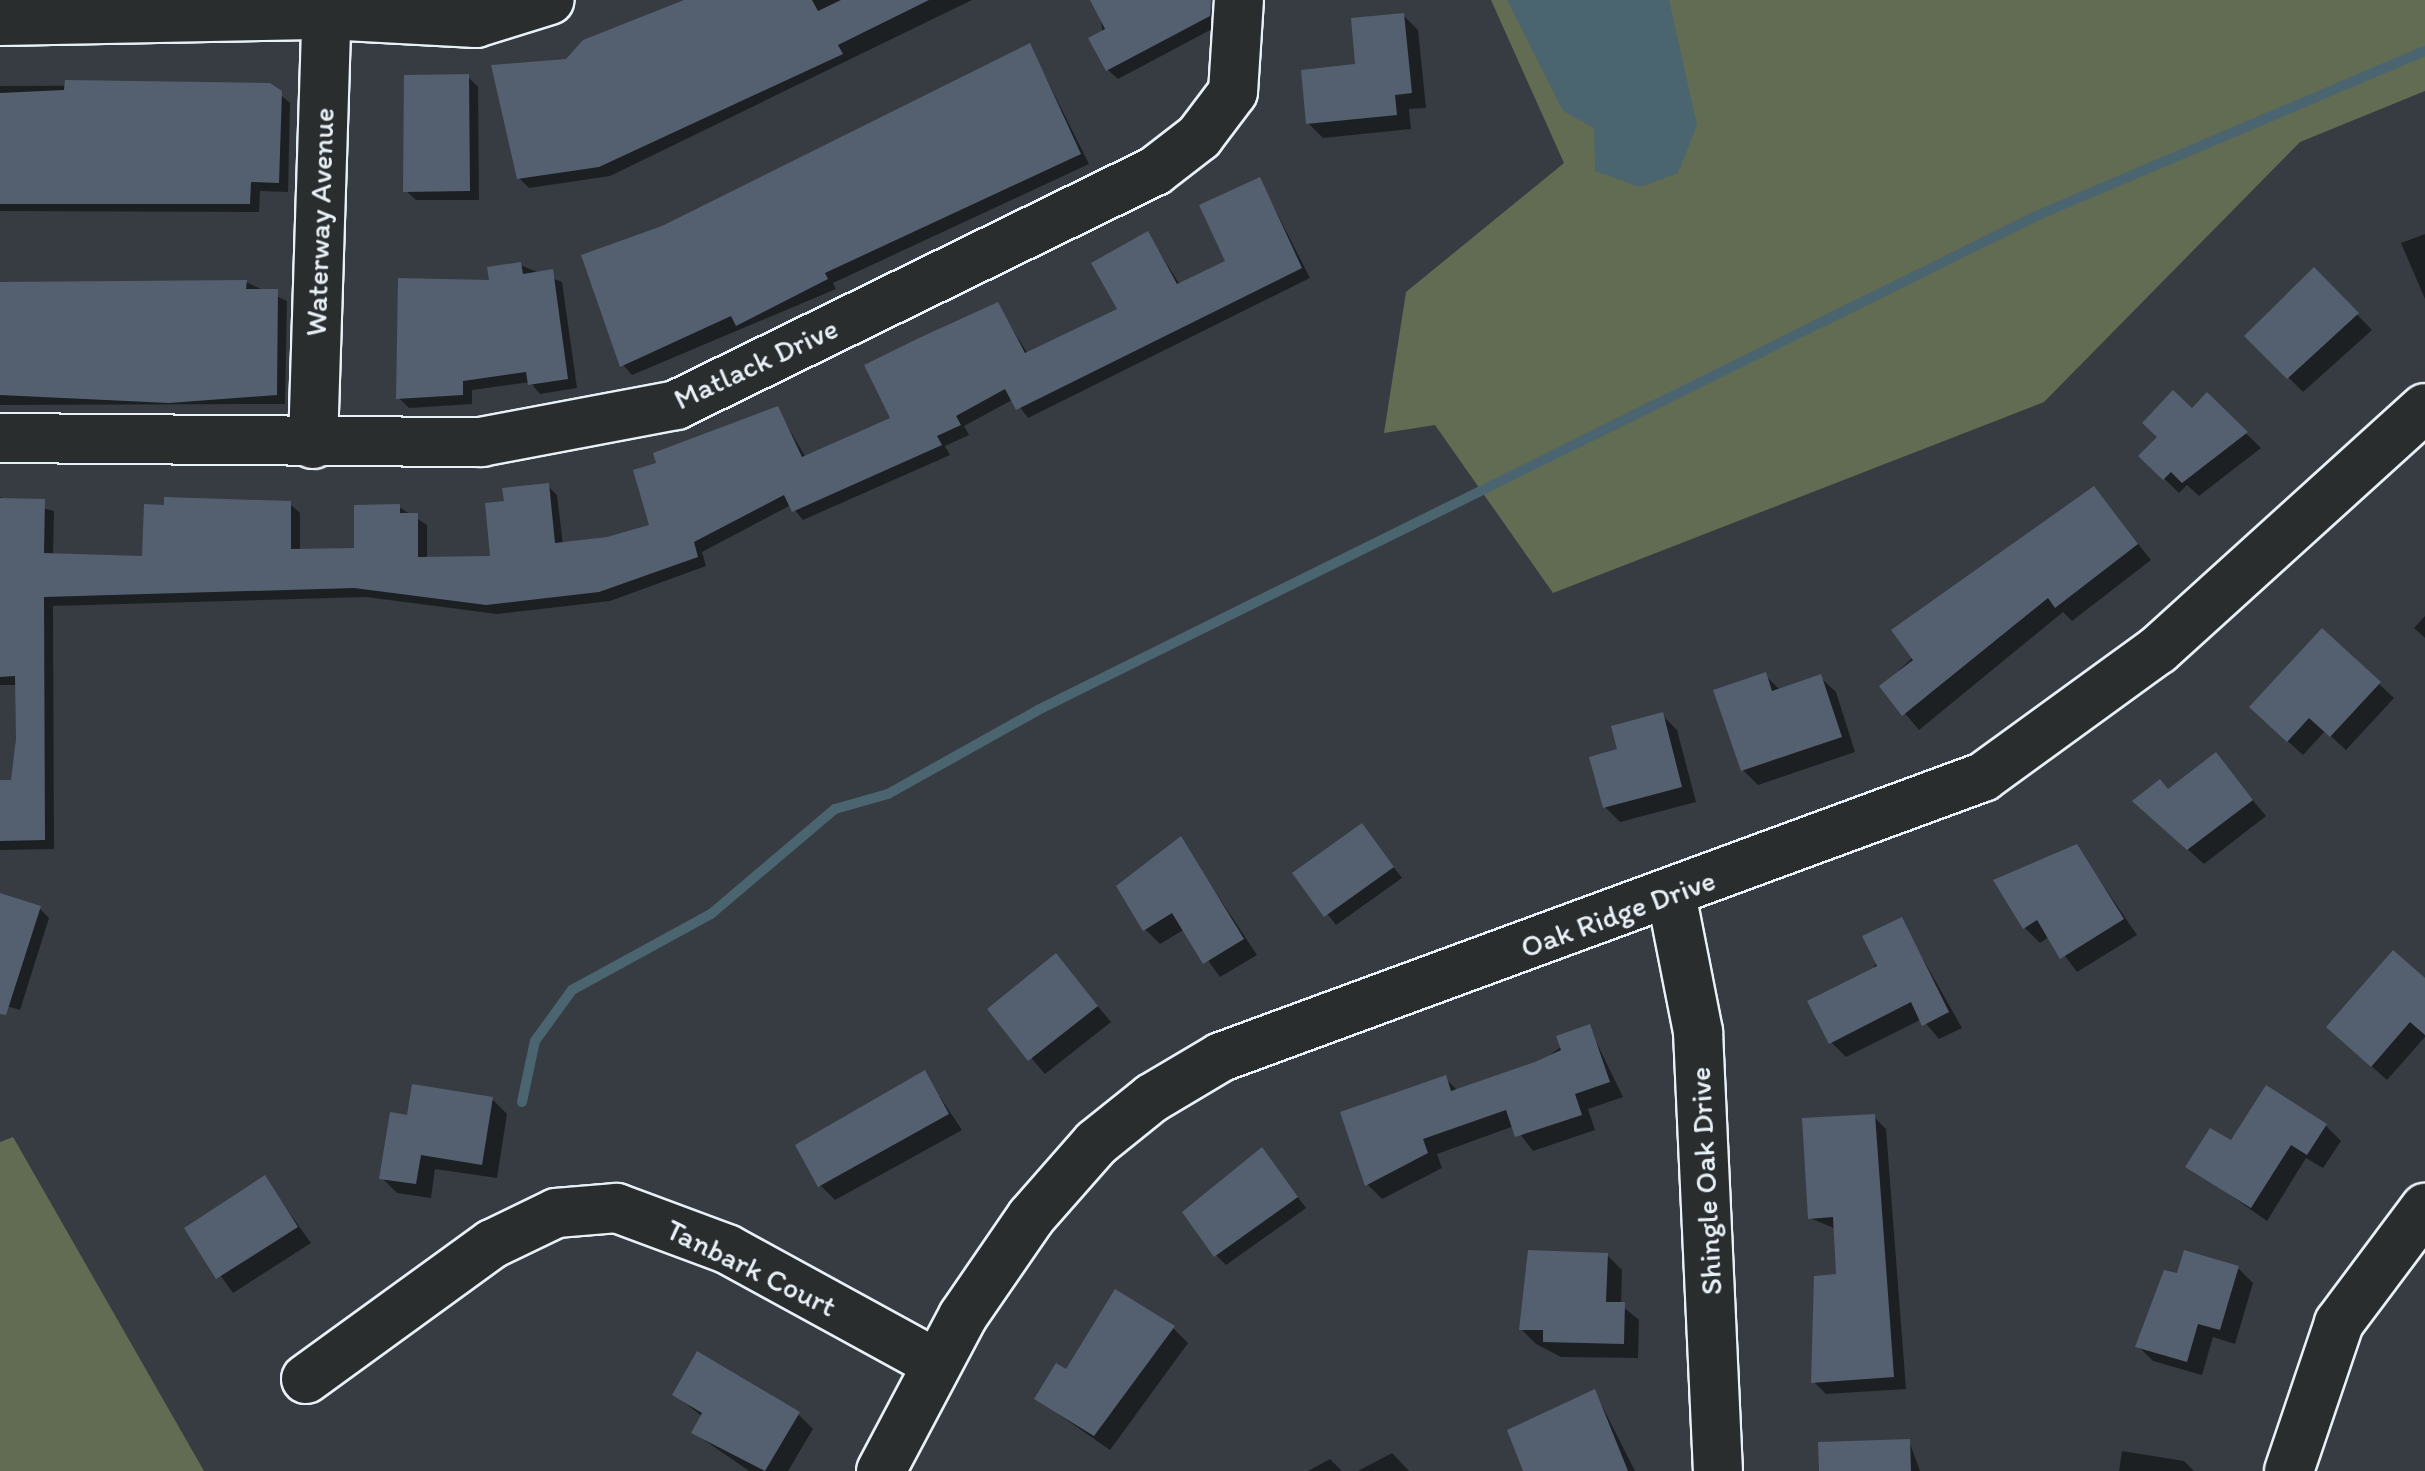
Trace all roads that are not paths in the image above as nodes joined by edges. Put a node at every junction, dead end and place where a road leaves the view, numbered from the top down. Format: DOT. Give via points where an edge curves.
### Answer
graph roads {
  1 [pos="550,0"];
  2 [pos="1239,0"];
  3 [pos="327,7"];
  4 [pos="0,21"];
  5 [pos="2425,408"];
  6 [pos="0,438"];
  7 [pos="313,444"];
  8 [pos="1671,894"];
  9 [pos="2425,1208"];
  10 [pos="938,1364"];
  11 [pos="306,1379"];
  12 [pos="881,1471"];
  13 [pos="1718,1471"];
  14 [pos="2289,1471"];
  1 -- 3 [label="street" via="476,22"];
  2 -- 7 [label="street, Matlack Drive" via="1233,92 1199,138 1154,171 676,405 480,442"];
  3 -- 4 [label="street"];
  3 -- 7 [label="street, Waterway Avenue"];
  5 -- 8 [label="street, Oak Ridge Drive" via="2052,734 1907,810"];
  6 -- 7 [label="street, Matlack Drive"];
  8 -- 10 [label="street, Oak Ridge Drive" via="1221,1057 1152,1098 1096,1143 1032,1217"];
  8 -- 13 [label="street, Shingle Oak Drive" via="1698,1032"];
  9 -- 14 [label="street" via="2338,1323"];
  10 -- 11 [label="street, Tanbark Court" via="727,1249 617,1208 556,1213 492,1244"];
  10 -- 12 [label="street, Oak Ridge Drive"];
}
